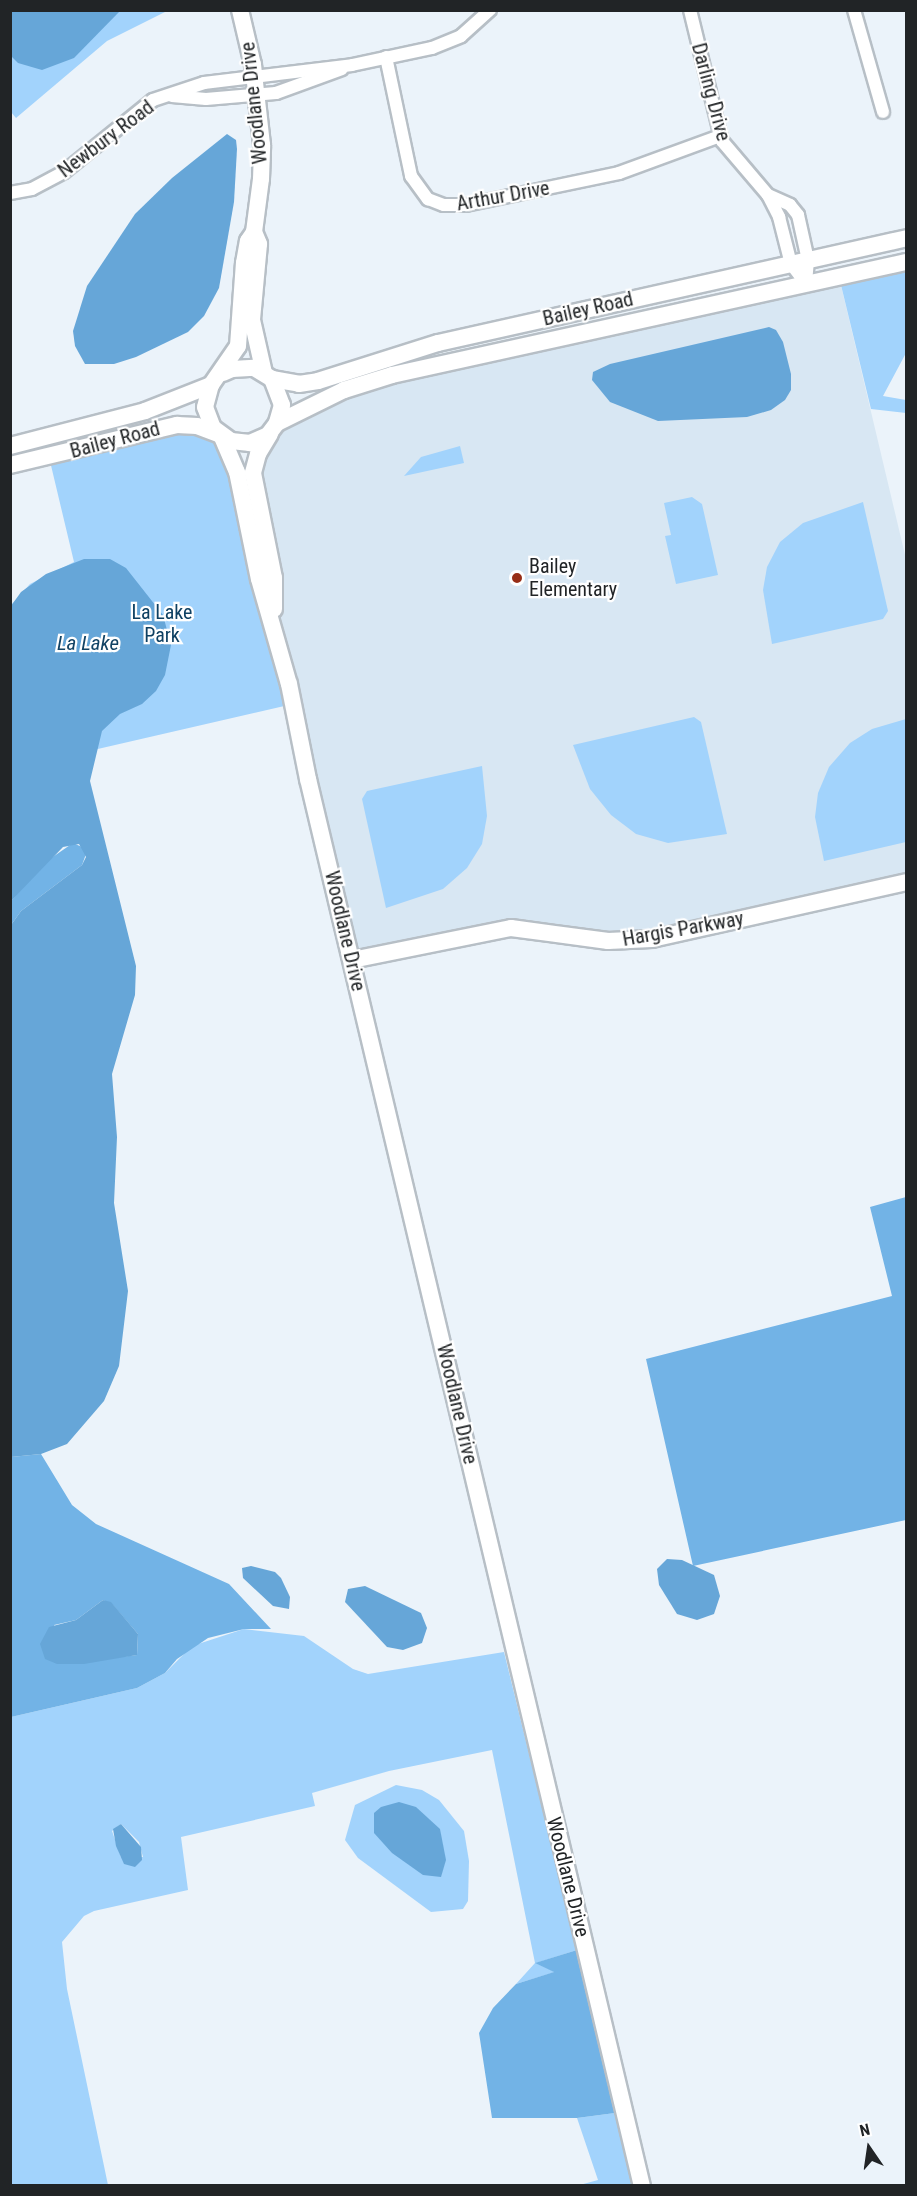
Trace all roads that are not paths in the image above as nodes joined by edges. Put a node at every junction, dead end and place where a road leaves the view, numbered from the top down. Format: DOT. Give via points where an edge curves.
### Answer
graph roads {
  1 [pos="240,10"];
  2 [pos="490,10"];
  3 [pos="690,10"];
  4 [pos="854,10"];
  5 [pos="386,57"];
  6 [pos="351,65"];
  7 [pos="255,75"];
  8 [pos="168,95"];
  9 [pos="256,96"];
  10 [pos="883,112"];
  11 [pos="720,136"];
  12 [pos="10,194"];
  13 [pos="768,195"];
  14 [pos="254,232"];
  15 [pos="906,238"];
  16 [pos="808,260"];
  17 [pos="906,262"];
  18 [pos="791,264"];
  19 [pos="806,284"];
  20 [pos="268,376"];
  21 [pos="217,379"];
  22 [pos="276,426"];
  23 [pos="220,435"];
  24 [pos="10,446"];
  25 [pos="10,465"];
  26 [pos="274,622"];
  27 [pos="906,882"];
  28 [pos="352,960"];
  29 [pos="642,2186"];
  1 -- 7 [label="street, Woodlane Drive"];
  2 -- 5 [label="street, Newbury Road" via="476,25 447,42"];
  3 -- 11 [label="street, Darling Drive"];
  4 -- 10 [label="street"];
  5 -- 6 [label="street, Newbury Road"];
  5 -- 11 [label="street, Arthur Drive" via="411,176 428,199 444,205 466,205 633,169"];
  6 -- 7 [label="street, Newbury Road"];
  6 -- 9 [label="street, Newbury Road" via="289,90"];
  7 -- 8 [label="street, Newbury Road" via="204,83"];
  7 -- 9 [label="street, Woodlane Drive"];
  8 -- 9 [label="street, Newbury Road" via="206,99"];
  8 -- 12 [label="street, Newbury Road" via="141,107 49,182"];
  9 -- 14 [label="street, Woodlane Drive" via="262,161"];
  11 -- 13 [label="street, Darling Drive" via="730,154"];
  13 -- 16 [label="street, Darling Drive" via="795,210"];
  13 -- 18 [label="street, Darling Drive" via="779,218"];
  14 -- 20 [label="street, Woodlane Drive" via="259,244 252,320"];
  14 -- 21 [label="street, Woodlane Drive" via="244,263 240,338"];
  15 -- 16 [label="street, Bailey Road"];
  16 -- 18 [label="street, Bailey Road"];
  16 -- 19 [label="street, Darling Drive"];
  17 -- 19 [label="street, Bailey Road"];
  18 -- 19 [label="street, Darling Drive"];
  18 -- 20 [label="street, Bailey Road" via="438,343 318,381 298,384"];
  19 -- 22 [label="street, Bailey Road" via="392,375 344,390"];
  20 -- 21 [label="street" via="243,367"];
  20 -- 22 [label="street" via="282,405"];
  21 -- 23 [label="street" via="205,407 209,422"];
  21 -- 24 [label="street, Bailey Road" via="145,411"];
  22 -- 23 [label="street" via="250,443"];
  22 -- 26 [label="street, Woodlane Drive" via="258,454 253,473 274,578"];
  23 -- 25 [label="street, Bailey Road" via="197,426 177,425"];
  23 -- 26 [label="street, Woodlane Drive" via="237,472 260,579"];
  26 -- 28 [label="street, Woodlane Drive"];
  27 -- 28 [label="street, Hargis Parkway" via="652,939 608,941 511,928"];
  28 -- 29 [label="street, Woodlane Drive"];
}
